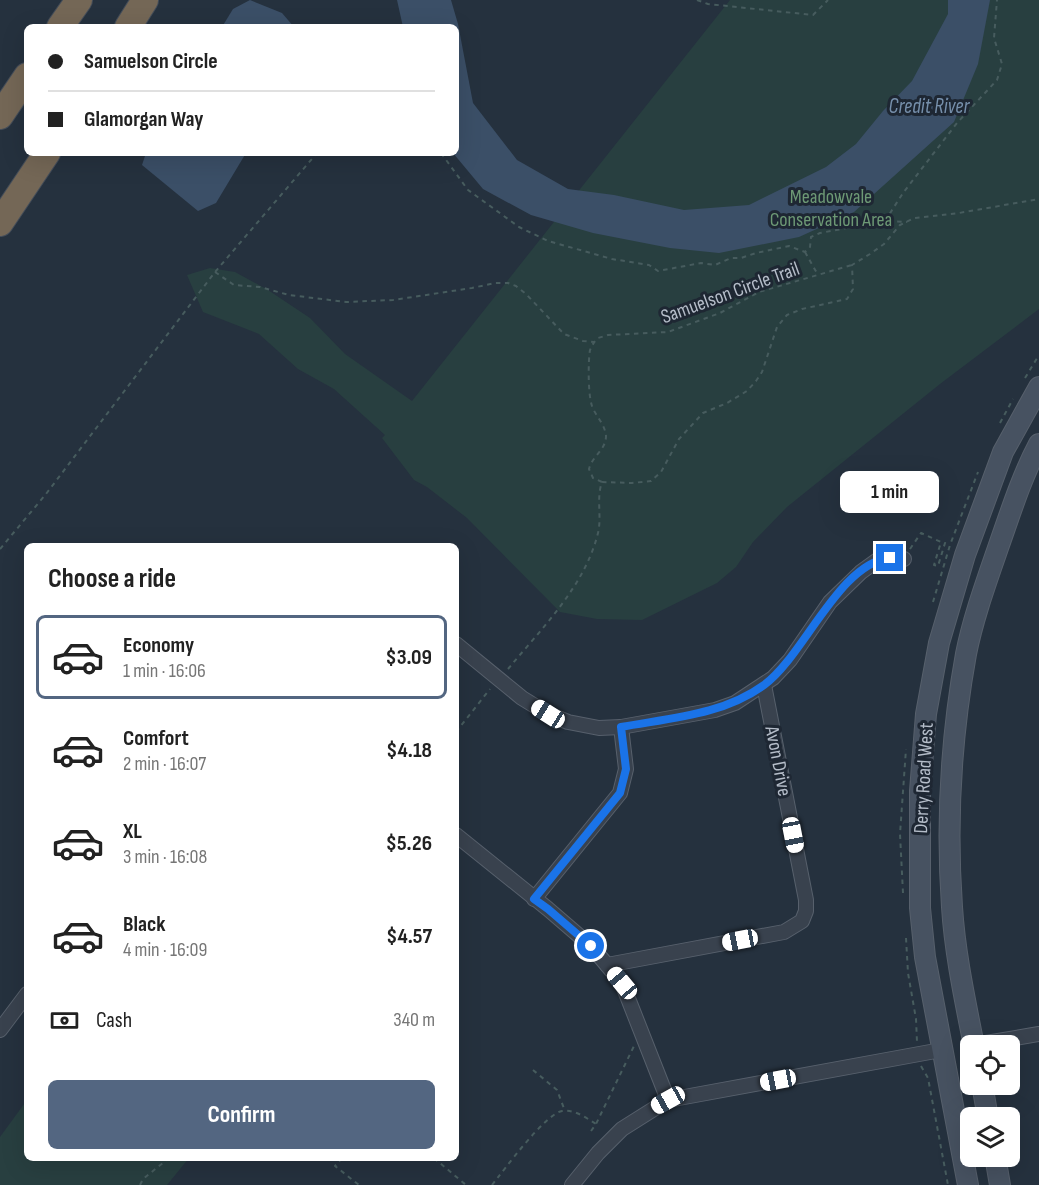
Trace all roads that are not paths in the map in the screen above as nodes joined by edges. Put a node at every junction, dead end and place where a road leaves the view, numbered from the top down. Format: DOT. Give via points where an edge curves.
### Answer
graph roads {
  1 [pos="79,0"];
  2 [pos="145,0"];
  3 [pos="62,24"];
  4 [pos="130,24"];
  5 [pos="24,80"];
  6 [pos="0,116"];
  7 [pos="45,156"];
  8 [pos="0,223"];
  9 [pos="1039,387"];
  10 [pos="1039,444"];
  11 [pos="904,559"];
  12 [pos="459,646"];
  13 [pos="764,685"];
  14 [pos="621,727"];
  15 [pos="459,837"];
  16 [pos="534,899"];
  17 [pos="607,965"];
  18 [pos="24,998"];
  19 [pos="0,1030"];
  20 [pos="1039,1034"];
  21 [pos="972,1035"];
  22 [pos="1020,1037"];
  23 [pos="941,1050"];
  24 [pos="668,1100"];
  25 [pos="997,1167"];
  26 [pos="572,1185"];
  27 [pos="968,1185"];
  28 [pos="1000,1185"];
  1 -- 3 [label="highway"];
  2 -- 4 [label="highway"];
  5 -- 6 [label="highway"];
  7 -- 8 [label="highway"];
  9 -- 23 [label="main road, Derry Road West" via="1003,452 964,555 939,643 927,714 920,791 920,908"];
  10 -- 21 [label="main road, Derry Road West" via="1026,468 991,570 967,651 956,722 949,795 952,907"];
  11 -- 13 [label="street" via="879,559 847,584 790,660"];
  12 -- 14 [label="street" via="548,714 599,728"];
  13 -- 14 [label="street" via="715,710"];
  13 -- 17 [label="street, Avon Drive" via="806,900 802,921 784,932"];
  14 -- 16 [label="street" via="626,769 620,793"];
  15 -- 16 [label="street"];
  16 -- 17 [label="street" via="591,946"];
  17 -- 24 [label="street" via="622,983"];
  18 -- 19 [label="street"];
  20 -- 22 [label="street"];
  23 -- 24 [label="street"];
  23 -- 27 [label="main road, Derry Road West"];
  24 -- 26 [label="street" via="622,1129"];
  25 -- 28 [label="main road"];
}
